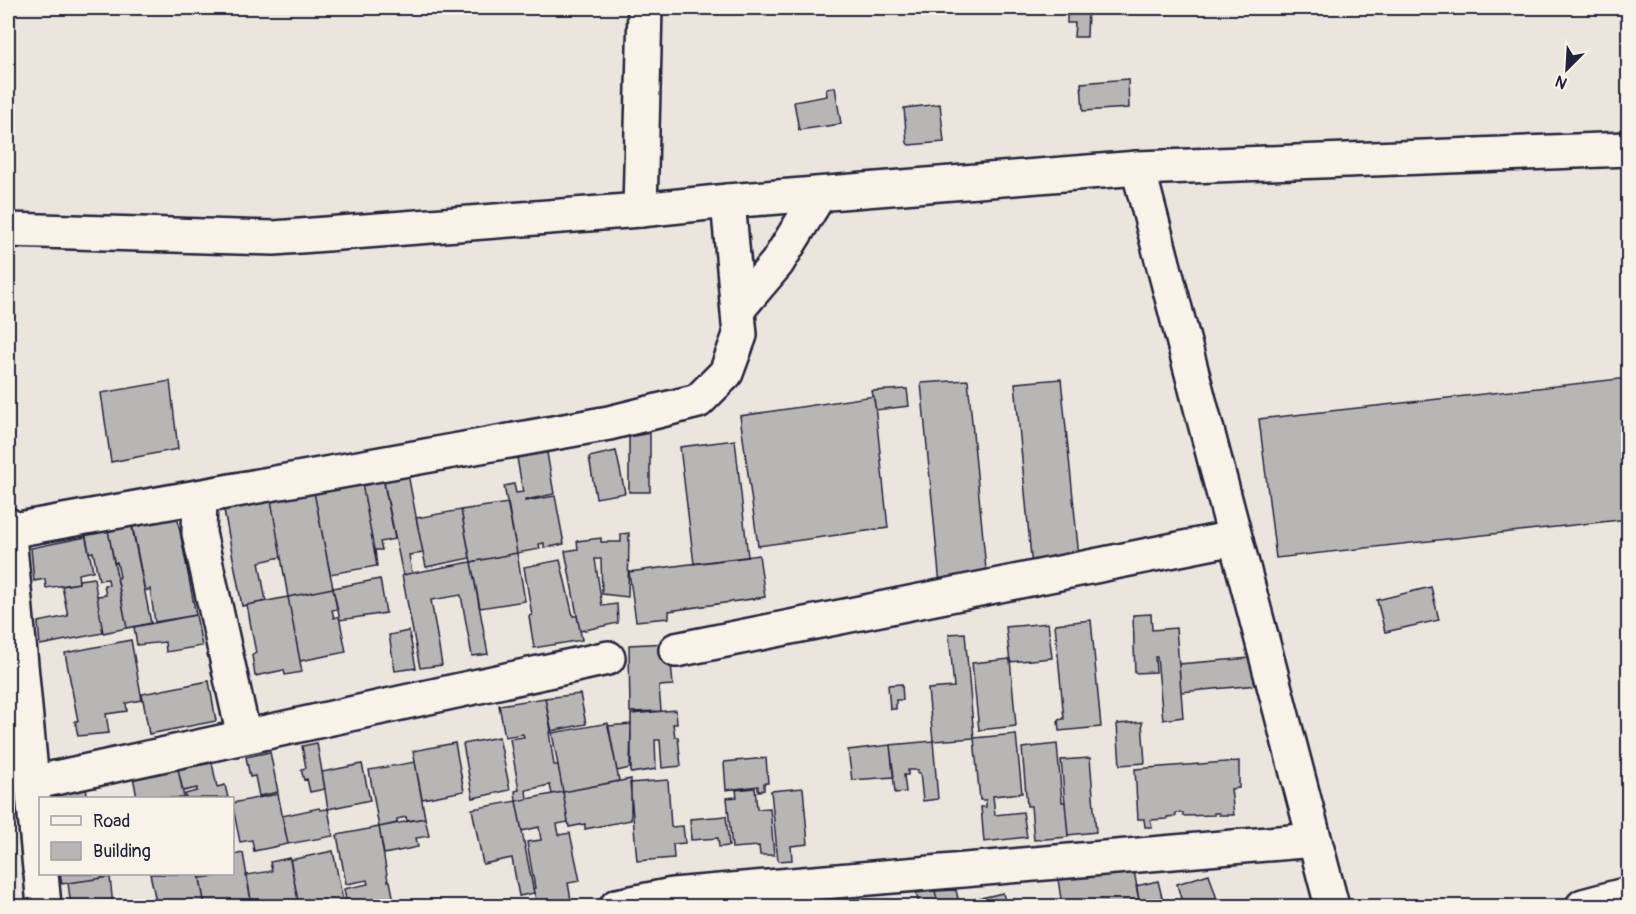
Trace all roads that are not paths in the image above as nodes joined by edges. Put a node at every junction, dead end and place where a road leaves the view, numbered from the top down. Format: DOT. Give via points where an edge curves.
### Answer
graph roads {
  1 [pos="645,8"];
  2 [pos="1629,149"];
  3 [pos="1138,168"];
  4 [pos="819,195"];
  5 [pos="728,201"];
  6 [pos="640,210"];
  7 [pos="8,230"];
  8 [pos="738,309"];
  9 [pos="200,497"];
  10 [pos="8,525"];
  11 [pos="8,531"];
  12 [pos="1234,538"];
  13 [pos="676,650"];
  14 [pos="608,658"];
  15 [pos="244,737"];
  16 [pos="32,783"];
  17 [pos="1314,840"];
  18 [pos="39,858"];
  19 [pos="41,875"];
  20 [pos="1629,894"];
  21 [pos="674,901"];
  22 [pos="44,906"];
  23 [pos="617,906"];
  24 [pos="1332,906"];
  25 [pos="1583,906"];
  1 -- 6 [label="street"];
  2 -- 3 [label="street"];
  3 -- 4 [label="street"];
  3 -- 12 [label="street"];
  4 -- 5 [label="street"];
  4 -- 8 [label="street" via="777,263"];
  5 -- 6 [label="street"];
  5 -- 8 [label="street"];
  6 -- 7 [label="street" via="274,238"];
  8 -- 9 [label="street" via="740,335 726,373 698,401 609,423"];
  9 -- 11 [label="street"];
  9 -- 15 [label="street" via="199,533"];
  10 -- 11 [label="street"];
  11 -- 16 [label="street"];
  12 -- 13 [label="street"];
  12 -- 17 [label="street"];
  14 -- 15 [label="street"];
  15 -- 16 [label="street"];
  16 -- 18 [label="street"];
  17 -- 21 [label="street"];
  17 -- 24 [label="street"];
  19 -- 22 [label="street"];
  20 -- 25 [label="street"];
  21 -- 23 [label="street"];
}
